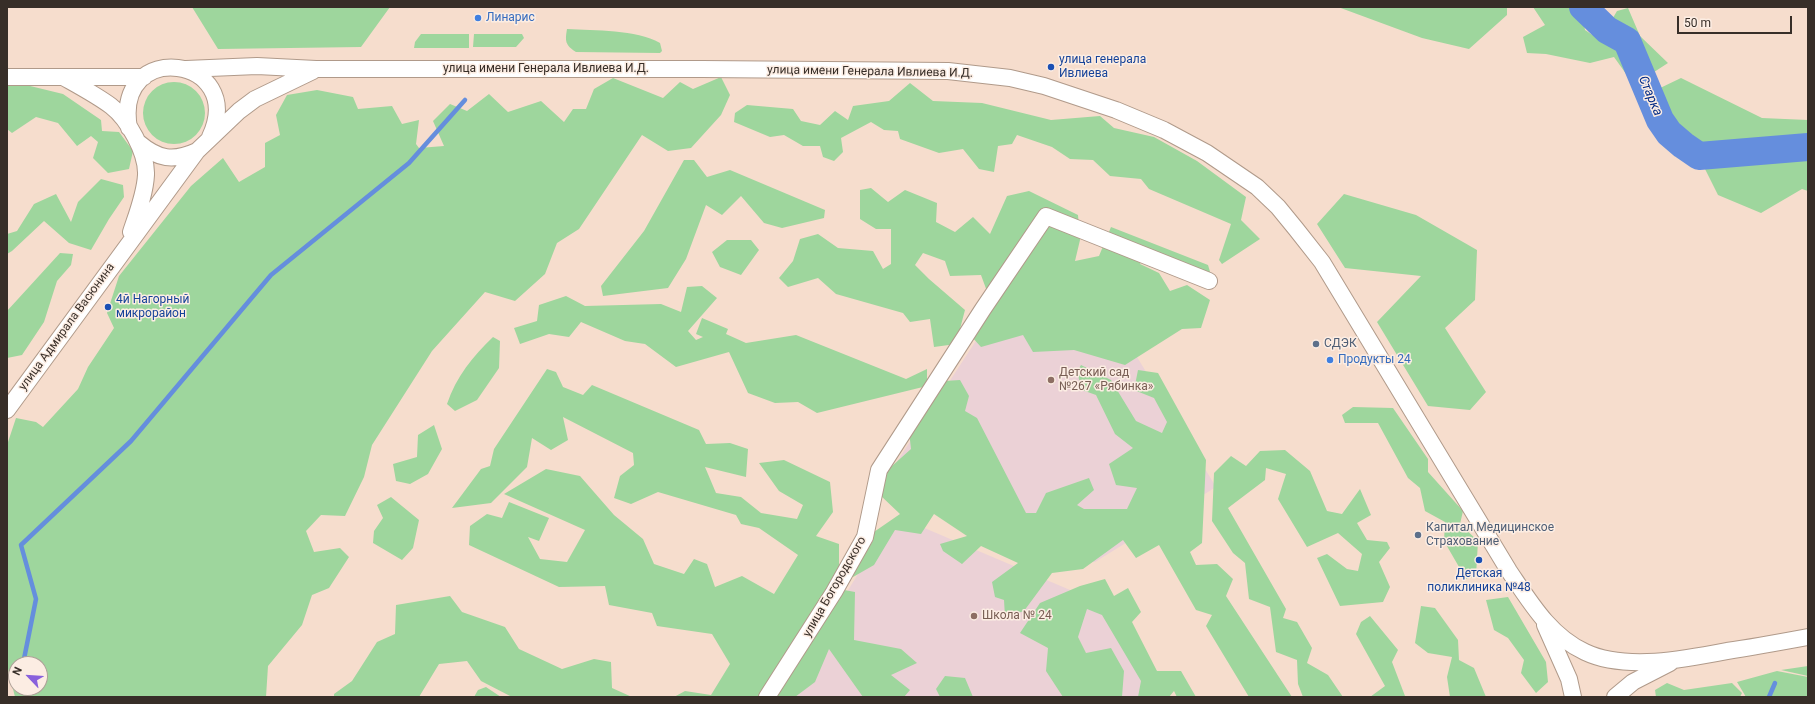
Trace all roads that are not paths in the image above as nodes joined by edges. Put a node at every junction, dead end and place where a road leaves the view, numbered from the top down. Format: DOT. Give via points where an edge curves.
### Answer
graph roads {
  1 [pos="186,69"];
  2 [pos="316,69"];
  3 [pos="7,77"];
  4 [pos="63,77"];
  5 [pos="144,77"];
  6 [pos="129,128"];
  7 [pos="209,139"];
  8 [pos="139,143"];
  9 [pos="196,151"];
  10 [pos="127,245"];
  11 [pos="1209,281"];
  12 [pos="7,410"];
  13 [pos="1540,617"];
  14 [pos="1808,637"];
  15 [pos="1673,661"];
  16 [pos="767,697"];
  17 [pos="1572,697"];
  18 [pos="1614,697"];
  1 -- 2 [label="street, улица имени Генерала Ивлиева И.Д." via="257,66"];
  1 -- 5 [label="street" via="164,67"];
  1 -- 7 [label="street" via="201,77 214,96 217,107 216,124"];
  2 -- 7 [label="street" via="255,99"];
  2 -- 13 [label="street, улица имени Генерала Ивлиева И.Д." via="948,71 1010,78 1044,86 1116,110 1164,130 1207,153 1257,187 1278,207 1322,262 1509,571"];
  3 -- 4 [label="street"];
  4 -- 5 [label="street"];
  4 -- 6 [label="street" via="112,107"];
  5 -- 6 [label="street" via="134,87 128,100"];
  6 -- 8 [label="street"];
  7 -- 9 [label="street"];
  8 -- 9 [label="street" via="148,151 172,158"];
  8 -- 10 [label="street" via="146,176"];
  9 -- 10 [label="street, улица Адмирала Васюнина"];
  10 -- 12 [label="street, улица Адмирала Васюнина"];
  11 -- 16 [label="street, улица Богородского" via="1046,216 879,470 865,537 834,592"];
  13 -- 15 [label="street, улица имени Генерала Ивлиева И.Д." via="1568,642 1586,653 1624,661"];
  13 -- 17 [label="street" via="1569,679"];
  14 -- 15 [label="street, улица имени Генерала Ивлиева И.Д."];
  15 -- 18 [label="street" via="1633,682"];
}
